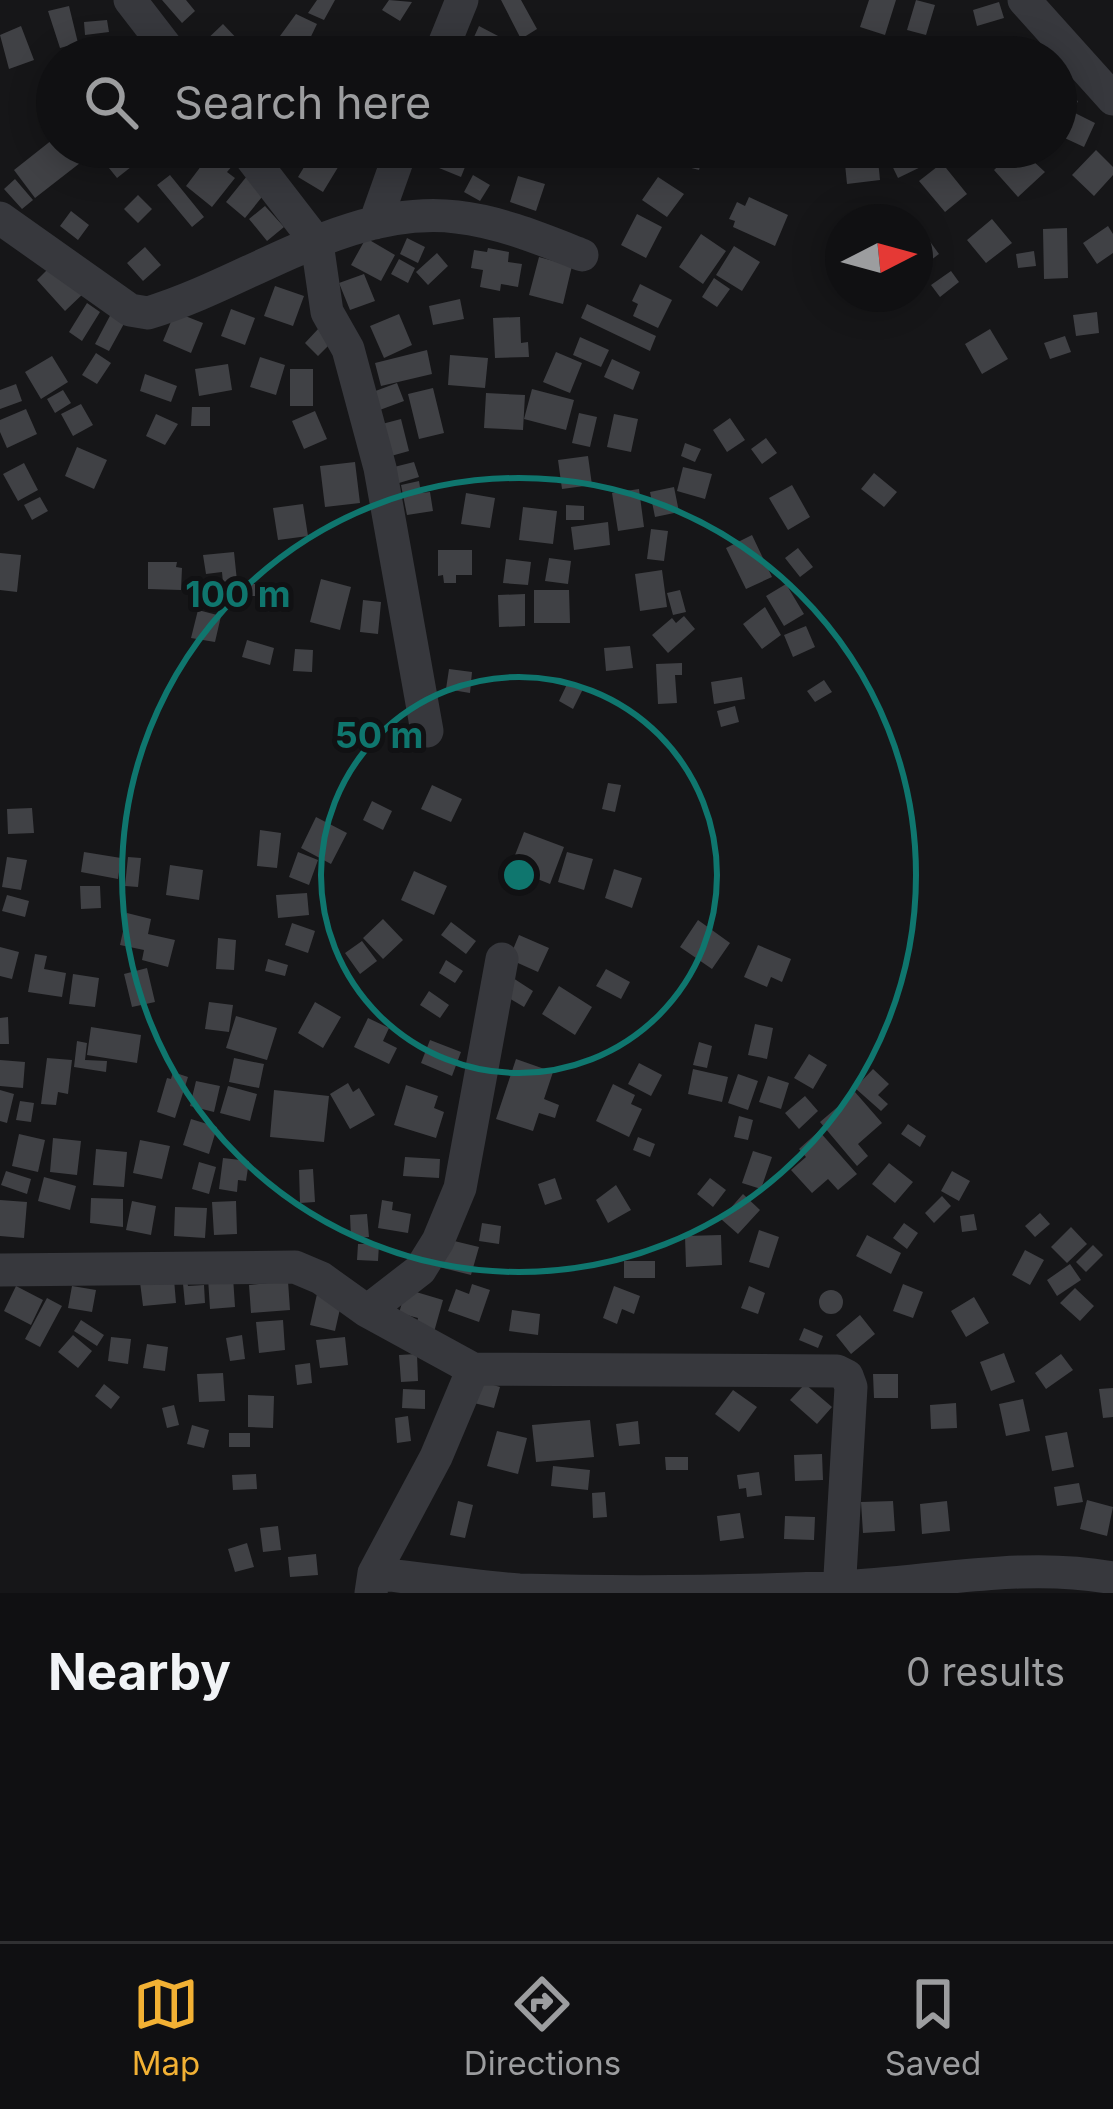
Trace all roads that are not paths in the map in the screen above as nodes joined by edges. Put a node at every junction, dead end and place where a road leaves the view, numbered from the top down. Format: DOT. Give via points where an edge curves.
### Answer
graph roads {
  1 [pos="130,0"];
  2 [pos="462,0"];
  3 [pos="1024,0"];
  4 [pos="158,36"];
  5 [pos="447,36"];
  6 [pos="1056,36"];
  7 [pos="1077,59"];
  8 [pos="1113,99"];
  9 [pos="259,168"];
  10 [pos="395,168"];
  11 [pos="0,218"];
  12 [pos="375,223"];
  13 [pos="316,243"];
  14 [pos="582,255"];
  15 [pos="427,731"];
  16 [pos="502,959"];
  17 [pos="0,1270"];
  18 [pos="367,1311"];
  19 [pos="473,1369"];
  20 [pos="1113,1578"];
  21 [pos="372,1583"];
  22 [pos="839,1590"];
  1 -- 4 [label="street"];
  2 -- 5 [label="street"];
  3 -- 6 [label="street"];
  7 -- 8 [label="street"];
  9 -- 13 [label="street"];
  10 -- 12 [label="street"];
  11 -- 13 [label="street" via="130,310 148,313"];
  12 -- 13 [label="street"];
  12 -- 14 [label="street" via="452,216 500,224"];
  13 -- 15 [label="street" via="327,311 348,349 380,467"];
  16 -- 18 [label="street" via="460,1188 420,1270"];
  17 -- 18 [label="street" via="295,1267"];
  18 -- 19 [label="street"];
  19 -- 21 [label="street"];
  19 -- 22 [label="street" via="848,1376"];
  20 -- 22 [label="street" via="1008,1573"];
  21 -- 22 [label="street"];
}
